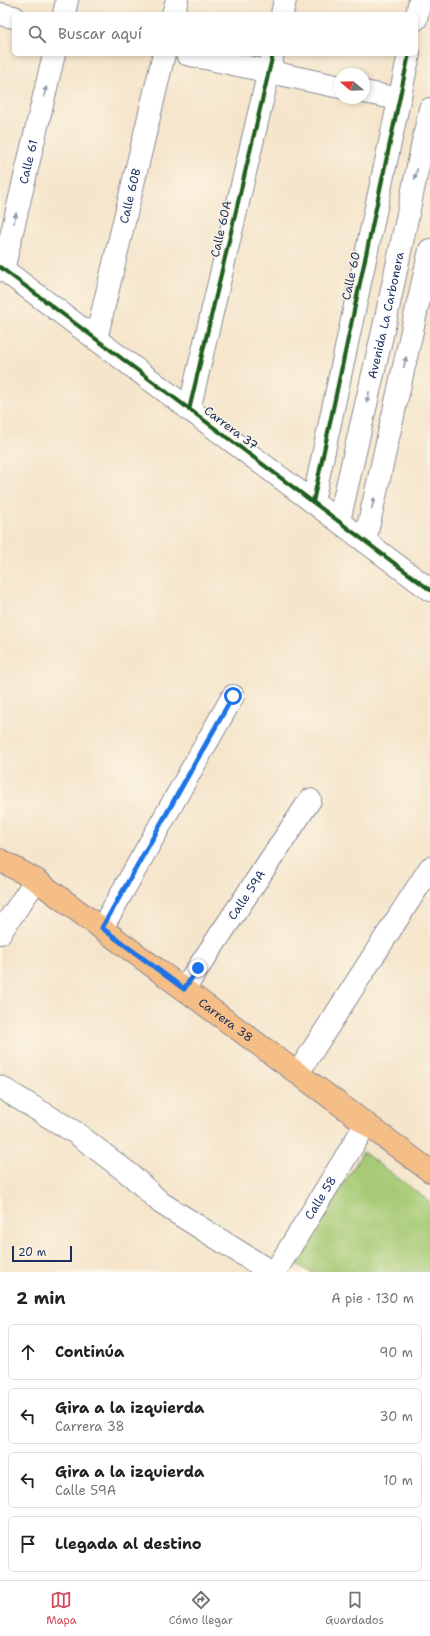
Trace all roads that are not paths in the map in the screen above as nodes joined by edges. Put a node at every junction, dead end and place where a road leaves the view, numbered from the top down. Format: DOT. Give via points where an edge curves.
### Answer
graph roads {
  1 [pos="67,0"];
  2 [pos="177,0"];
  3 [pos="285,0"];
  4 [pos="420,0"];
  5 [pos="64,12"];
  6 [pos="174,12"];
  7 [pos="282,12"];
  8 [pos="417,12"];
  9 [pos="0,14"];
  10 [pos="12,17"];
  11 [pos="54,56"];
  12 [pos="164,56"];
  13 [pos="205,56"];
  14 [pos="409,56"];
  15 [pos="270,63"];
  16 [pos="334,85"];
  17 [pos="370,93"];
  18 [pos="399,99"];
  19 [pos="430,109"];
  20 [pos="430,250"];
  21 [pos="2,269"];
  22 [pos="353,311"];
  23 [pos="386,318"];
  24 [pos="96,339"];
  25 [pos="189,410"];
  26 [pos="313,502"];
  27 [pos="339,521"];
  28 [pos="365,541"];
  29 [pos="430,590"];
  30 [pos="233,696"];
  31 [pos="310,800"];
  32 [pos="0,860"];
  33 [pos="430,868"];
  34 [pos="36,880"];
  35 [pos="102,928"];
  36 [pos="0,933"];
  37 [pos="184,989"];
  38 [pos="298,1073"];
  39 [pos="0,1087"];
  40 [pos="366,1124"];
  41 [pos="430,1171"];
  42 [pos="271,1272"];
  43 [pos="275,1272"];
  1 -- 5 [label="street"];
  2 -- 6 [label="street"];
  3 -- 7 [label="street"];
  4 -- 8 [label="street"];
  9 -- 10 [label="street"];
  21 -- 11 [label="street, Calle 61, one-way"];
  12 -- 24 [label="street, Calle 60B"];
  13 -- 15 [label="street"];
  14 -- 18 [label="street, Calle 60"];
  15 -- 16 [label="street"];
  15 -- 25 [label="street, Calle 60A"];
  17 -- 18 [label="street"];
  18 -- 22 [label="street, Calle 60"];
  19 -- 23 [label="street, Avenida La Carbonera, one-way"];
  28 -- 20 [label="street, one-way"];
  21 -- 24 [label="street, Carrera 37"];
  22 -- 23 [label="street"];
  22 -- 26 [label="street, Calle 60"];
  23 -- 27 [label="street, Avenida La Carbonera, one-way"];
  24 -- 25 [label="street, Carrera 37"];
  25 -- 26 [label="street, Carrera 37"];
  26 -- 27 [label="street, Carrera 37"];
  27 -- 28 [label="street, Carrera 37"];
  28 -- 29 [label="street, Carrera 37"];
  30 -- 35 [label="street"];
  31 -- 37 [label="street, Calle 59A"];
  32 -- 34 [label="main road, Carrera 38"];
  33 -- 38 [label="street"];
  34 -- 35 [label="main road, Carrera 38"];
  34 -- 36 [label="street"];
  35 -- 37 [label="main road, Carrera 38"];
  37 -- 38 [label="main road, Carrera 38"];
  38 -- 40 [label="main road, Carrera 38"];
  39 -- 42 [label="street" via="76,1133 132,1176 161,1203"];
  40 -- 41 [label="main road, Carrera 38"];
  40 -- 43 [label="street, Calle 58"];
}
